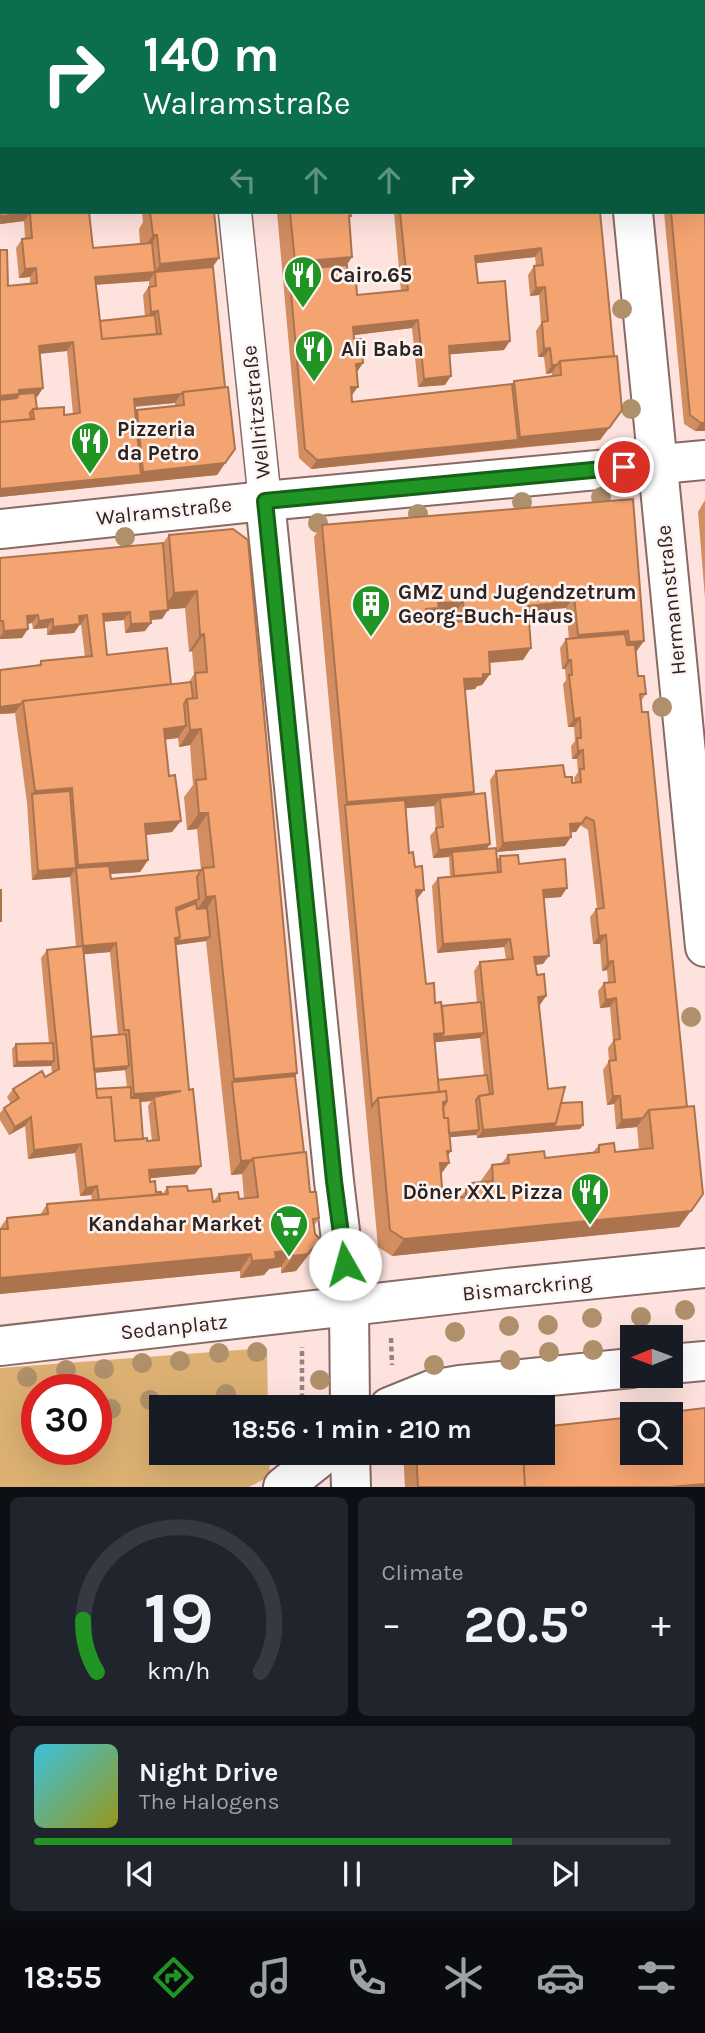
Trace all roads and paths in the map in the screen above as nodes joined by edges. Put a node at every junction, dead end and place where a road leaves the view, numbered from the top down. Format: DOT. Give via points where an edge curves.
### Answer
graph roads {
  1 [pos="235,214"];
  2 [pos="633,214"];
  3 [pos="705,460"];
  4 [pos="658,464"];
  5 [pos="265,501"];
  6 [pos="0,529"];
  7 [pos="705,947"];
  8 [pos="705,1268"];
  9 [pos="349,1307"];
  10 [pos="390,1331"];
  11 [pos="303,1344"];
  12 [pos="0,1346"];
  13 [pos="705,1361"];
  14 [pos="683,1363"];
  15 [pos="620,1369"];
  16 [pos="391,1392"];
  17 [pos="302,1395"];
  18 [pos="350,1395"];
  19 [pos="311,1465"];
  20 [pos="351,1465"];
  21 [pos="283,1487"];
  22 [pos="351,1487"];
  1 -- 5 [label="street, Wellritzstraße"];
  2 -- 4 [label="street, Hermannstraße"];
  3 -- 4 [label="street, Walramstraße"];
  4 -- 5 [label="street, Walramstraße"];
  4 -- 7 [label="street, Hermannstraße"];
  5 -- 6 [label="street, Walramstraße"];
  5 -- 9 [label="street, Wellritzstraße"];
  8 -- 9 [label="street, Bismarckring"];
  9 -- 12 [label="street, Sedanplatz"];
  9 -- 18 [label="street, Wellritzstraße"];
  10 -- 16 [label="path"];
  11 -- 17 [label="path"];
  13 -- 14 [label="street"];
  15 -- 16 [label="street"];
  19 -- 21 [label="street"];
  20 -- 22 [label="street"];
}
